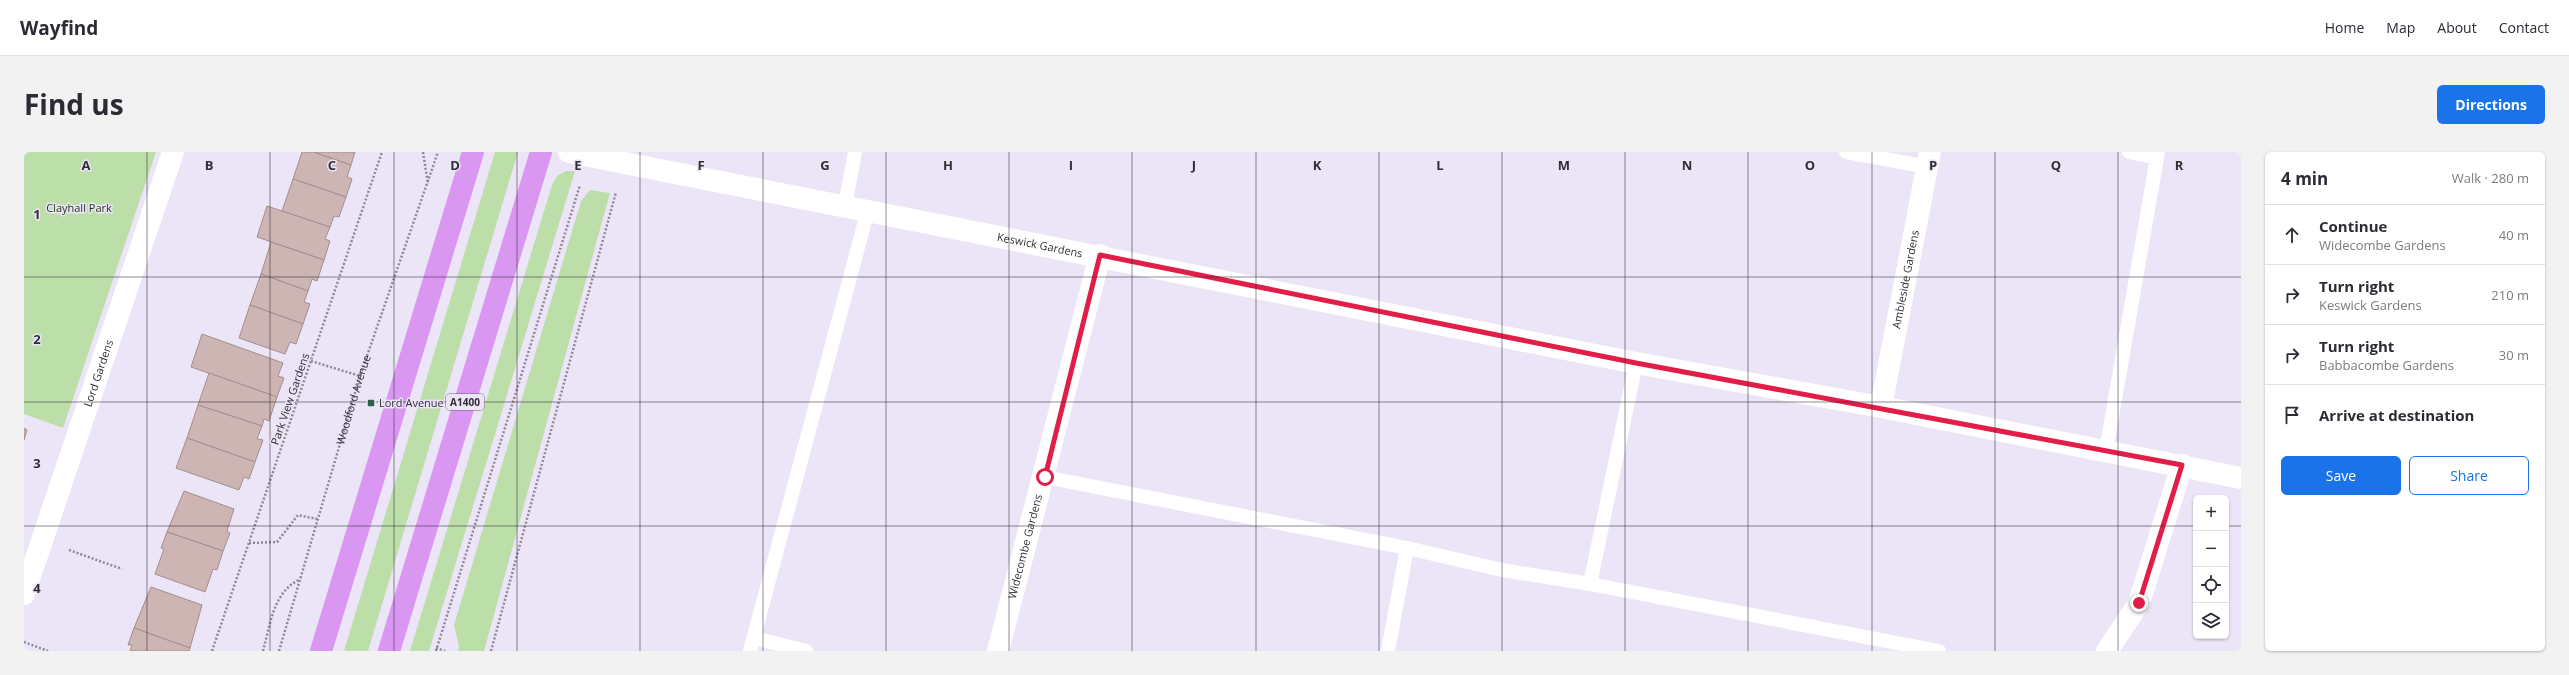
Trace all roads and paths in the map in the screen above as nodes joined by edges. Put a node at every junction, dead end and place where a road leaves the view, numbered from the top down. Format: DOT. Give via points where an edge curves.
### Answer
graph roads {
  1 [pos="173,152"];
  2 [pos="382,152"];
  3 [pos="423,152"];
  4 [pos="438,152"];
  5 [pos="473,152"];
  6 [pos="541,152"];
  7 [pos="855,152"];
  8 [pos="1846,152"];
  9 [pos="2129,152"];
  10 [pos="579,154"];
  11 [pos="2157,155"];
  12 [pos="1929,159"];
  13 [pos="624,163"];
  14 [pos="428,185"];
  15 [pos="845,206"];
  16 [pos="868,210"];
  17 [pos="1100,255"];
  18 [pos="311,361"];
  19 [pos="1636,363"];
  20 [pos="360,376"];
  21 [pos="1880,407"];
  22 [pos="2106,451"];
  23 [pos="2182,465"];
  24 [pos="1045,477"];
  25 [pos="2241,478"];
  26 [pos="317,519"];
  27 [pos="42,540"];
  28 [pos="249,543"];
  29 [pos="1407,548"];
  30 [pos="122,569"];
  31 [pos="300,580"];
  32 [pos="1590,584"];
  33 [pos="24,594"];
  34 [pos="24,642"];
  35 [pos="752,644"];
  36 [pos="436,650"];
  37 [pos="2110,650"];
  38 [pos="48,651"];
  39 [pos="212,651"];
  40 [pos="263,651"];
  41 [pos="279,651"];
  42 [pos="321,651"];
  43 [pos="389,651"];
  44 [pos="445,651"];
  45 [pos="491,651"];
  46 [pos="806,651"];
  47 [pos="998,651"];
  48 [pos="1388,651"];
  49 [pos="1939,651"];
  1 -- 27 [label="street, Lord Gardens"];
  2 -- 18 [label="path, Park View Gardens"];
  3 -- 14 [label="path"];
  4 -- 14 [label="path, Woodford Avenue"];
  5 -- 42 [label="highway"];
  6 -- 43 [label="highway, A1400"];
  7 -- 15 [label="lane"];
  8 -- 12 [label="lane"];
  9 -- 11 [label="lane"];
  10 -- 13 [label="street, Keswick Gardens"];
  10 -- 36 [label="path"];
  11 -- 22 [label="lane"];
  12 -- 21 [label="street, Ambleside Gardens"];
  13 -- 15 [label="street, Keswick Gardens"];
  13 -- 45 [label="path"];
  14 -- 20 [label="path, Woodford Avenue"];
  15 -- 16 [label="street, Keswick Gardens"];
  16 -- 17 [label="street, Keswick Gardens"];
  16 -- 35 [label="lane"];
  17 -- 19 [label="street, Keswick Gardens"];
  17 -- 24 [label="street, Widecombe Gardens"];
  18 -- 20 [label="path"];
  18 -- 28 [label="path, Park View Gardens"];
  19 -- 21 [label="street, Keswick Gardens"];
  19 -- 32 [label="lane"];
  20 -- 26 [label="path, Woodford Avenue"];
  21 -- 22 [label="street, Keswick Gardens"];
  22 -- 23 [label="street, Keswick Gardens"];
  23 -- 25 [label="street, Keswick Gardens"];
  23 -- 37 [label="street" via="2139,603"];
  24 -- 29 [label="lane"];
  24 -- 47 [label="street, Widecombe Gardens"];
  26 -- 28 [label="path" via="298,515 277,542"];
  26 -- 31 [label="path, Woodford Avenue"];
  27 -- 30 [label="path"];
  27 -- 33 [label="street, Lord Gardens"];
  28 -- 39 [label="path, Park View Gardens"];
  29 -- 32 [label="lane" via="1502,570"];
  29 -- 48 [label="lane"];
  31 -- 40 [label="path" via="288,585 280,594"];
  31 -- 41 [label="path, Woodford Avenue"];
  32 -- 49 [label="lane"];
  34 -- 38 [label="path"];
  35 -- 46 [label="lane"];
  36 -- 44 [label="path"];
}
